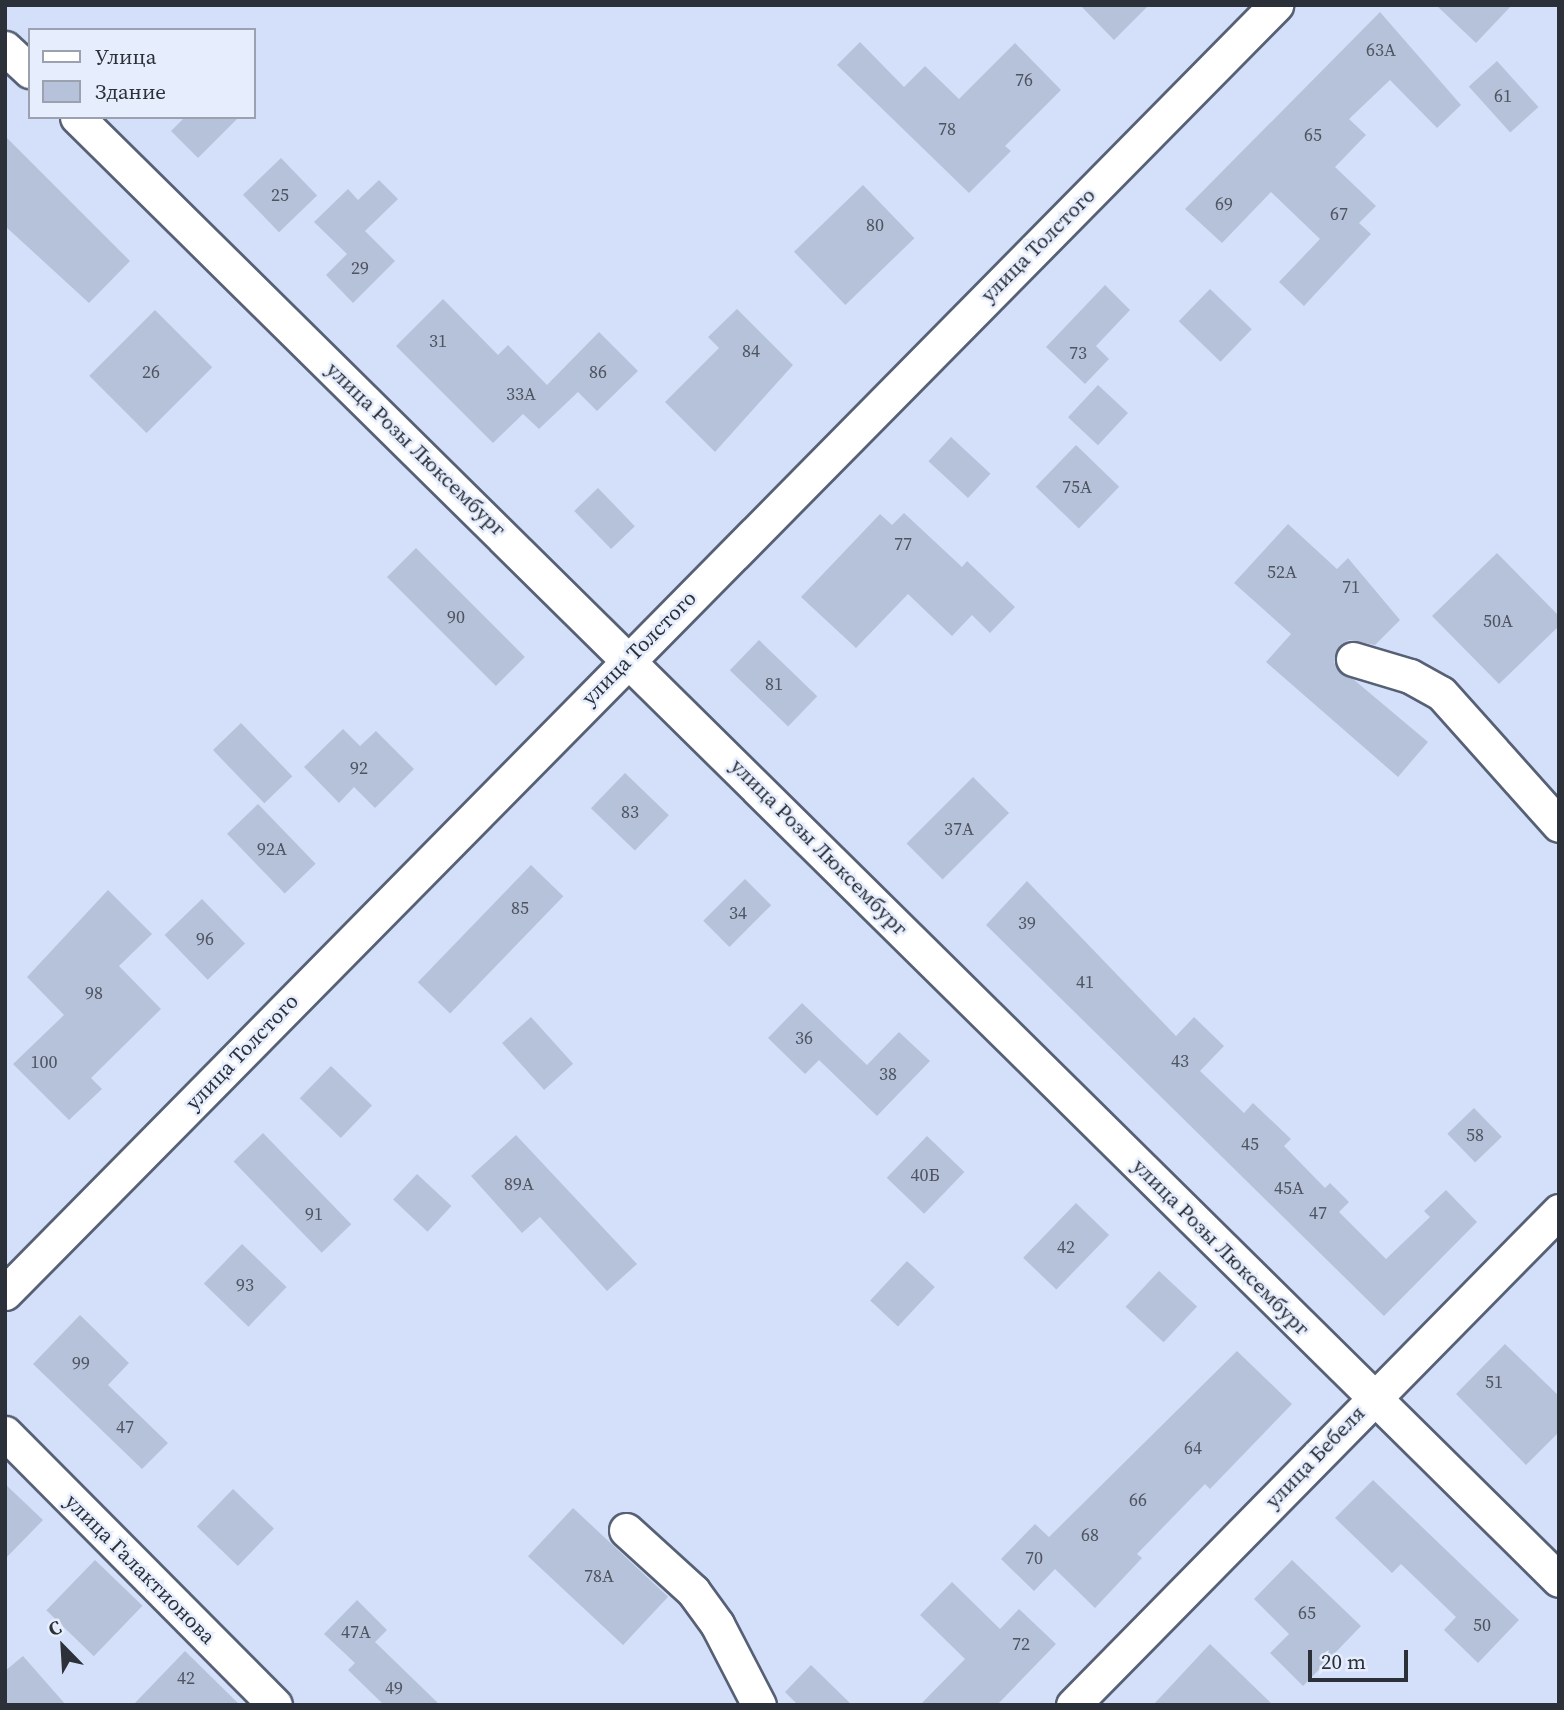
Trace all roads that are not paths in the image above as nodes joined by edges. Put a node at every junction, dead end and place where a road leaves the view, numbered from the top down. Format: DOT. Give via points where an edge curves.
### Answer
graph roads {
  1 [pos="1276,5"];
  2 [pos="5,48"];
  3 [pos="28,69"];
  4 [pos="79,119"];
  5 [pos="629,657"];
  6 [pos="1353,659"];
  7 [pos="1559,825"];
  8 [pos="1559,1211"];
  9 [pos="5,1293"];
  10 [pos="1373,1399"];
  11 [pos="5,1433"];
  12 [pos="626,1530"];
  13 [pos="1559,1580"];
  14 [pos="275,1705"];
  15 [pos="759,1705"];
  16 [pos="1073,1705"];
  1 -- 5 [label="street, улица Толстого"];
  2 -- 3 [label="street"];
  4 -- 5 [label="street, улица Розы Люксембург"];
  5 -- 9 [label="street, улица Толстого"];
  5 -- 10 [label="street, улица Розы Люксембург"];
  6 -- 7 [label="street" via="1410,676 1441,693"];
  8 -- 10 [label="street, улица Бебеля"];
  10 -- 13 [label="street, улица Розы Люксембург"];
  10 -- 16 [label="street, улица Бебеля"];
  11 -- 14 [label="street, улица Галактионова"];
  12 -- 15 [label="street" via="692,1591 718,1625"];
}
